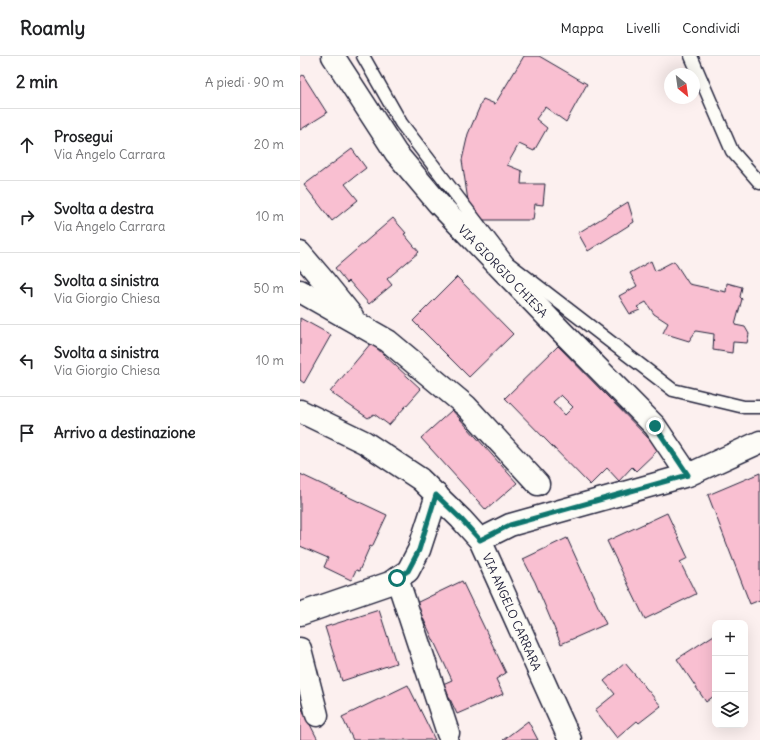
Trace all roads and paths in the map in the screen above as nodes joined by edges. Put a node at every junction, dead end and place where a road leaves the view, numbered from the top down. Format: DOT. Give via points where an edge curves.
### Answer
graph roads {
  1 [pos="333,56"];
  2 [pos="363,56"];
  3 [pos="691,56"];
  4 [pos="760,183"];
  5 [pos="300,253"];
  6 [pos="300,291"];
  7 [pos="359,325"];
  8 [pos="760,407"];
  9 [pos="300,411"];
  10 [pos="760,442"];
  11 [pos="688,475"];
  12 [pos="538,484"];
  13 [pos="436,495"];
  14 [pos="480,540"];
  15 [pos="397,578"];
  16 [pos="300,614"];
  17 [pos="300,648"];
  18 [pos="304,683"];
  19 [pos="317,715"];
  20 [pos="448,733"];
  21 [pos="570,740"];
  1 -- 11 [label="street, VIA GIORGIO CHIESA" via="396,153 438,203 655,426"];
  2 -- 8 [label="lane" via="401,124 508,263 673,390 744,407"];
  3 -- 4 [label="lane" via="732,151"];
  5 -- 7 [label="street"];
  6 -- 7 [label="street"];
  7 -- 12 [label="street" via="388,341 466,406"];
  9 -- 13 [label="street, VIA ANGELO CARRARA" via="364,442 420,479"];
  10 -- 11 [label="street"];
  11 -- 14 [label="street" via="510,525"];
  13 -- 14 [label="street, VIA ANGELO CARRARA"];
  13 -- 15 [label="street" via="419,550 408,571"];
  14 -- 21 [label="street, VIA ANGELO CARRARA"];
  15 -- 16 [label="street" via="390,583"];
  15 -- 20 [label="street"];
  17 -- 18 [label="street"];
  18 -- 19 [label="street"];
}
